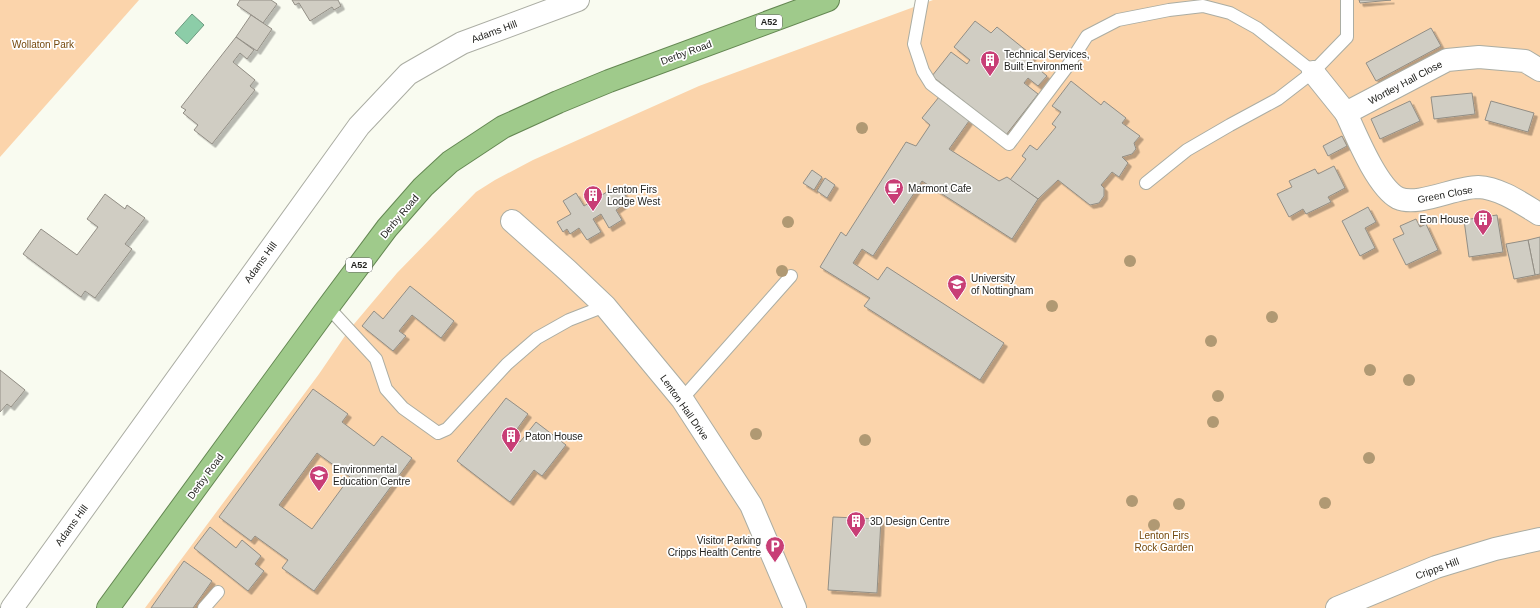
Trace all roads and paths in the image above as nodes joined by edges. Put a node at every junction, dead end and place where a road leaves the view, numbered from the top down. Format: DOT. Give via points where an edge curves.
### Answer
graph roads {
  1 [pos="578,0"];
  2 [pos="828,0"];
  3 [pos="922,0"];
  4 [pos="1347,0"];
  5 [pos="1540,70"];
  6 [pos="1313,72"];
  7 [pos="1346,113"];
  8 [pos="1146,183"];
  9 [pos="1539,214"];
  10 [pos="512,221"];
  11 [pos="791,276"];
  12 [pos="605,306"];
  13 [pos="328,307"];
  14 [pos="682,399"];
  15 [pos="1540,539"];
  16 [pos="218,592"];
  17 [pos="12,608"];
  18 [pos="108,608"];
  19 [pos="204,608"];
  20 [pos="795,608"];
  21 [pos="1338,608"];
  1 -- 17 [label="street, Adams Hill" via="462,42 408,74 359,126"];
  2 -- 13 [label="highway, Derby Road / A52" via="609,81 503,127 450,162 423,187 387,228"];
  3 -- 6 [label="lane" via="914,44 923,71 931,84 1009,144 1087,36 1118,20 1203,6 1230,13 1257,28"];
  4 -- 6 [label="lane" via="1347,37"];
  5 -- 7 [label="street, Wortley Hall Close" via="1525,61 1479,57 1447,60"];
  6 -- 7 [label="street"];
  6 -- 8 [label="lane" via="1278,99 1187,150"];
  7 -- 9 [label="street, Green Close" via="1378,179 1397,197 1408,201 1479,187 1510,197"];
  10 -- 12 [label="street, Lenton Hall Drive"];
  11 -- 14 [label="lane"];
  12 -- 13 [label="lane" via="569,320 537,338 507,364 447,429 438,432 403,408 386,389 376,358"];
  12 -- 14 [label="street, Lenton Hall Drive"];
  13 -- 18 [label="highway, Derby Road / A52"];
  14 -- 20 [label="street, Lenton Hall Drive" via="751,505"];
  15 -- 21 [label="street, Cripps Hill" via="1436,566"];
  16 -- 19 [label="lane"];
}
